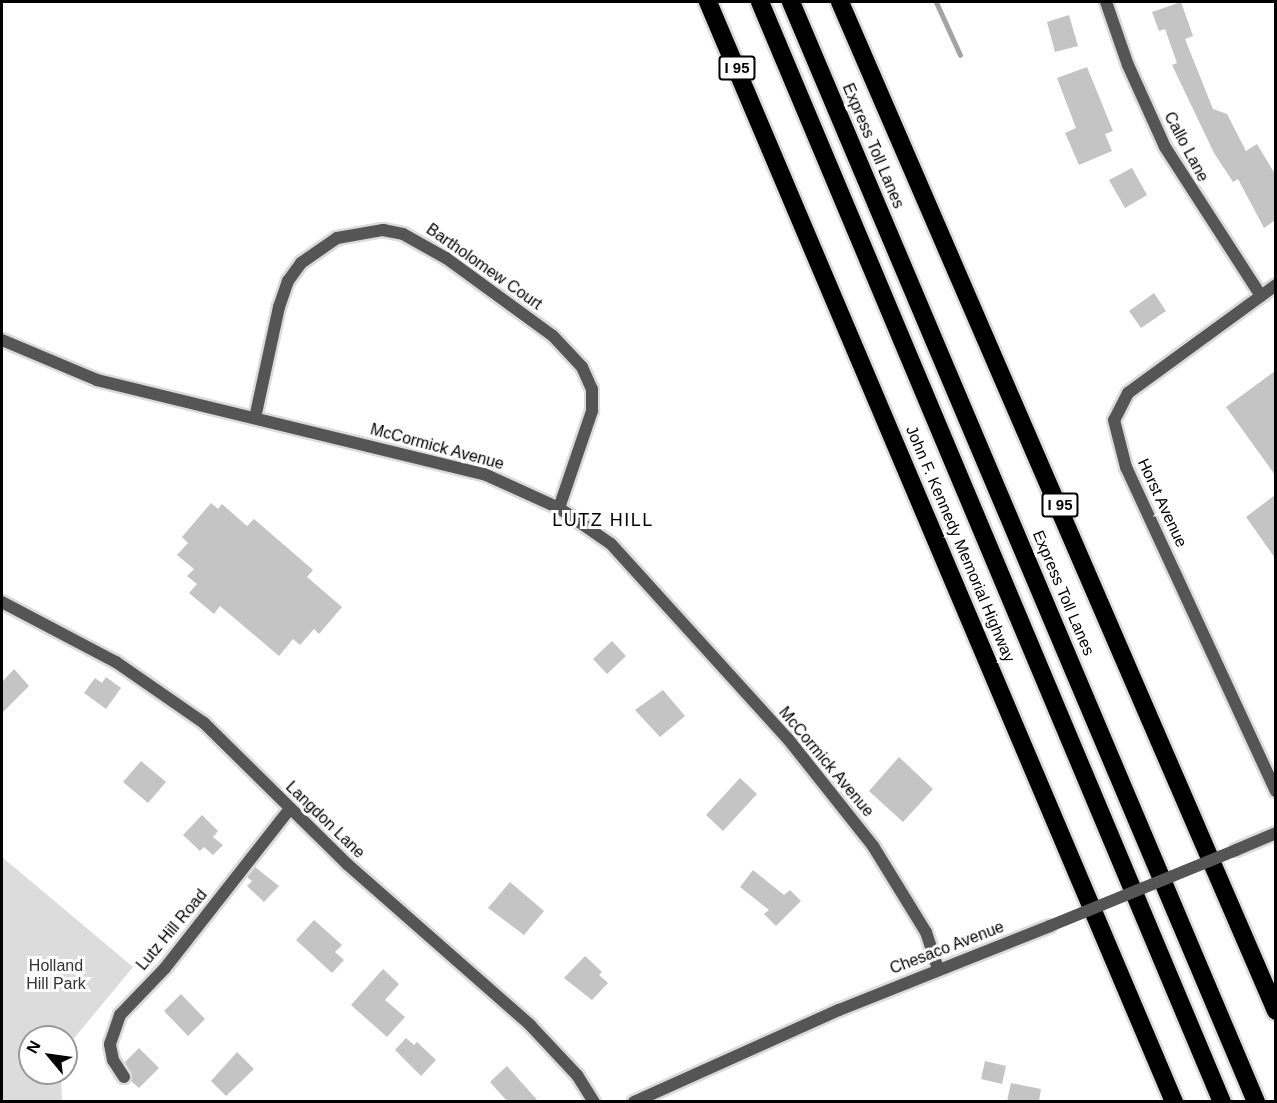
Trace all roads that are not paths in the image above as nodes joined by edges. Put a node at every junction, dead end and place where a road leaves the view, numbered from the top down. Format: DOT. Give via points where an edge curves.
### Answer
graph roads {
  1 [pos="708,2"];
  2 [pos="760,2"];
  3 [pos="791,2"];
  4 [pos="840,2"];
  5 [pos="1106,2"];
  6 [pos="1275,285"];
  7 [pos="1261,296"];
  8 [pos="2,340"];
  9 [pos="255,418"];
  10 [pos="559,508"];
  11 [pos="2,602"];
  12 [pos="1275,791"];
  13 [pos="289,810"];
  14 [pos="1275,833"];
  15 [pos="938,968"];
  16 [pos="1275,1011"];
  17 [pos="124,1077"];
  18 [pos="594,1101"];
  19 [pos="634,1101"];
  20 [pos="1174,1101"];
  21 [pos="1222,1101"];
  22 [pos="1257,1101"];
  1 -- 20 [label="highway, John F. Kennedy Memorial Highway / I 95"];
  2 -- 21 [label="highway"];
  3 -- 22 [label="highway, Express Toll Lanes"];
  4 -- 16 [label="highway, I 95" via="1075,538"];
  5 -- 7 [label="street, Callo Lane" via="1128,65 1165,147"];
  6 -- 7 [label="street, Horst Avenue"];
  7 -- 12 [label="street, Horst Avenue" via="1128,393 1117,410 1114,433 1126,467"];
  8 -- 9 [label="street, McCormick Avenue" via="97,380"];
  9 -- 10 [label="street, McCormick Avenue" via="484,474"];
  9 -- 10 [label="street, Bartholomew Court" via="279,307 288,281 301,263 337,238 383,230 402,234 447,258 553,336 582,367 592,389 592,411"];
  10 -- 15 [label="street, McCormick Avenue" via="610,544 795,748 873,846 926,932"];
  11 -- 13 [label="street, Langdon Lane" via="116,662 176,702 218,734"];
  13 -- 17 [label="street, Lutz Hill Road" via="165,968 120,1015 110,1044 113,1060"];
  13 -- 18 [label="street, Langdon Lane" via="530,1025 577,1075"];
  14 -- 15 [label="street, Chesaco Avenue, bridge"];
  15 -- 19 [label="street, Chesaco Avenue"];
}
